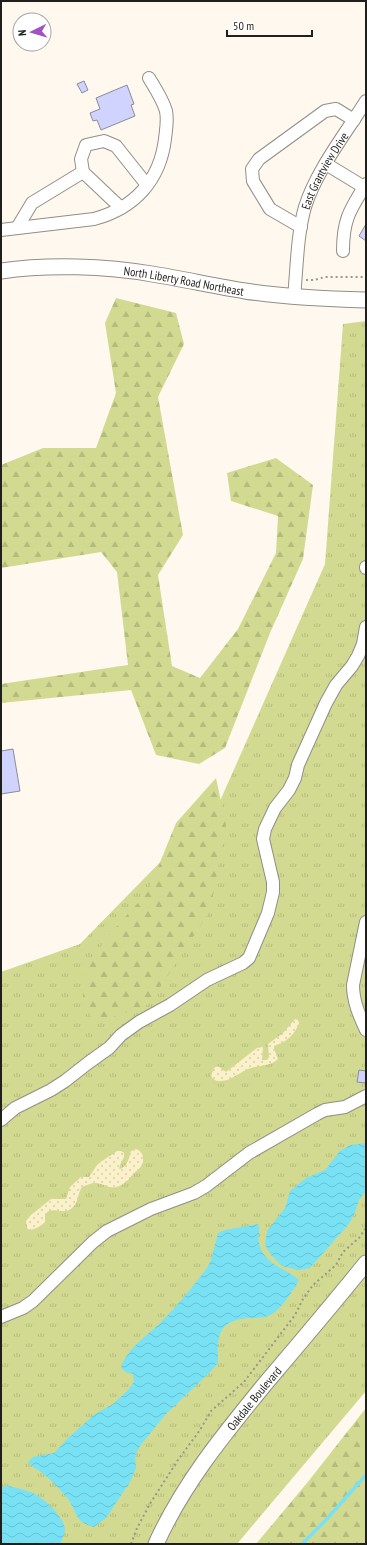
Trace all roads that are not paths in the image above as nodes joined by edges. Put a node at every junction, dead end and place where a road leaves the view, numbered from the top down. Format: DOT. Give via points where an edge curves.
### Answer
graph roads {
  1 [pos="149,78"];
  2 [pos="366,101"];
  3 [pos="354,120"];
  4 [pos="326,164"];
  5 [pos="83,172"];
  6 [pos="147,185"];
  7 [pos="365,185"];
  8 [pos="121,208"];
  9 [pos="301,227"];
  10 [pos="17,228"];
  11 [pos="1,230"];
  12 [pos="343,251"];
  13 [pos="1,271"];
  14 [pos="294,297"];
  15 [pos="366,300"];
  16 [pos="366,626"];
  17 [pos="366,922"];
  18 [pos="366,1030"];
  19 [pos="366,1096"];
  20 [pos="1,1120"];
  21 [pos="366,1263"];
  22 [pos="1,1317"];
  23 [pos="156,1544"];
  1 -- 6 [label="street" via="165,109 167,121 159,165"];
  2 -- 3 [label="street, East Grantview Drive"];
  3 -- 4 [label="street, East Grantview Drive"];
  3 -- 9 [label="street" via="336,109 325,111 259,159 252,169 253,182 270,209"];
  4 -- 7 [label="street"];
  4 -- 9 [label="street, East Grantview Drive" via="305,206"];
  5 -- 6 [label="street" via="81,159 86,145 104,141 116,146"];
  5 -- 8 [label="street"];
  5 -- 10 [label="street" via="32,203"];
  6 -- 8 [label="street" via="138,196"];
  7 -- 12 [label="street" via="345,222"];
  8 -- 10 [label="street" via="106,216"];
  9 -- 14 [label="street, East Grantview Drive"];
  10 -- 11 [label="street"];
  13 -- 14 [label="main road, North Liberty Road Northeast" via="70,267 120,269 244,291"];
  14 -- 15 [label="main road, North Liberty Road Northeast"];
  16 -- 20 [label="street" via="358,656 326,703 298,765 295,778 275,808 265,829 263,839 273,892 268,913 249,958 207,980 139,1022 65,1081 15,1108"];
  17 -- 18 [label="street" via="353,994"];
  19 -- 22 [label="street" via="345,1107 317,1114 249,1153 194,1193 151,1209 107,1231 33,1301"];
  21 -- 23 [label="main road, Oakdale Boulevard" via="224,1434 188,1486"];
}
